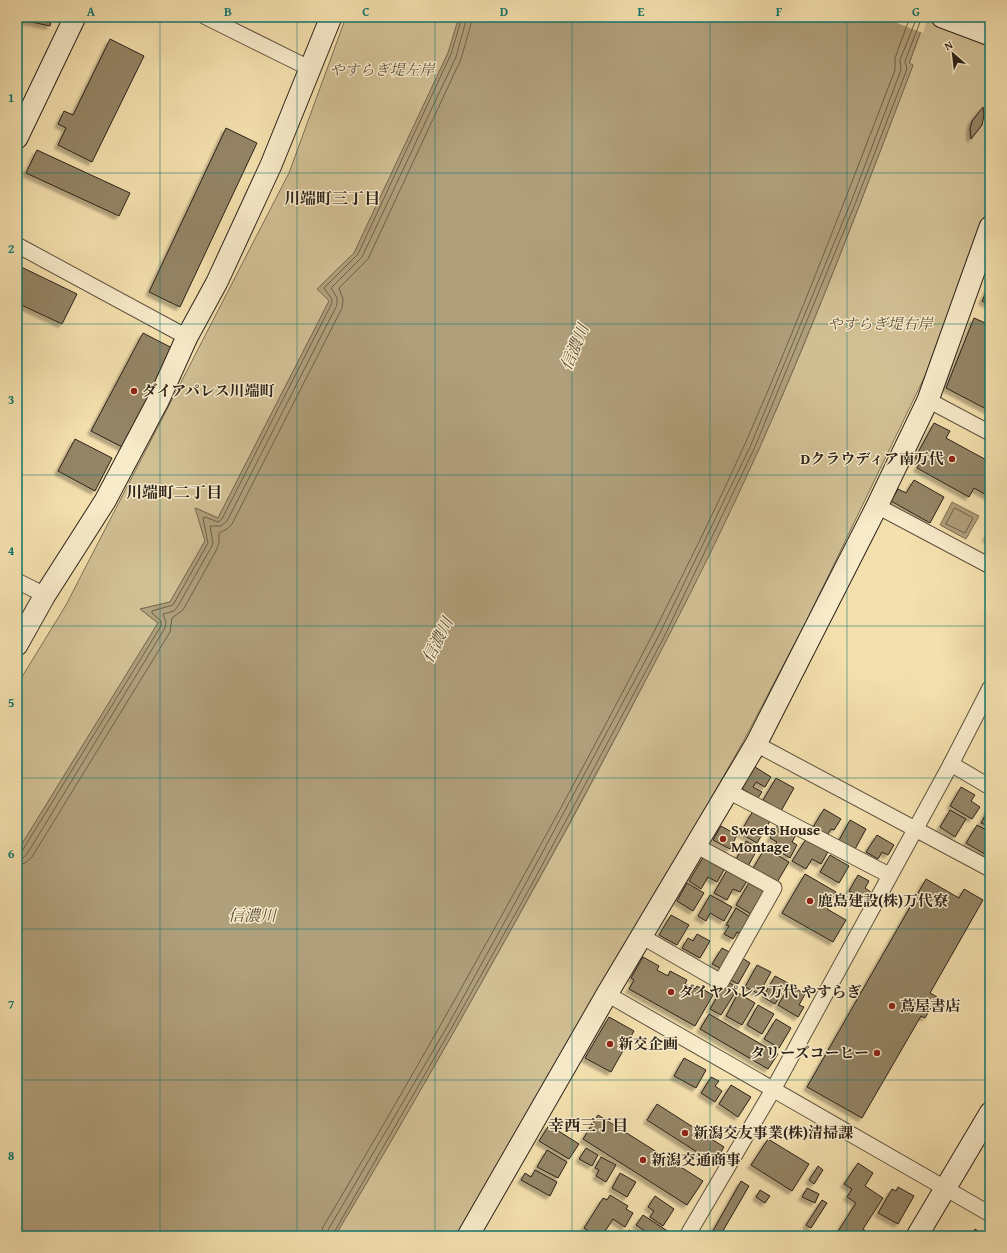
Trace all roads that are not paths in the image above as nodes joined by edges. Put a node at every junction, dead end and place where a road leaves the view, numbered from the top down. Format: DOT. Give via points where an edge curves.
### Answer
graph roads {
  1 [pos="75,17"];
  2 [pos="206,17"];
  3 [pos="331,17"];
  4 [pos="942,17"];
  5 [pos="990,35"];
  6 [pos="311,69"];
  7 [pos="17,138"];
  8 [pos="990,227"];
  9 [pos="17,245"];
  10 [pos="187,337"];
  11 [pos="928,400"];
  12 [pos="990,433"];
  13 [pos="877,506"];
  14 [pos="990,566"];
  15 [pos="17,580"];
  16 [pos="45,595"];
  17 [pos="17,645"];
  18 [pos="990,688"];
  19 [pos="756,744"];
  20 [pos="951,764"];
  21 [pos="990,786"];
  22 [pos="728,791"];
  23 [pos="916,829"];
  24 [pos="695,845"];
  25 [pos="990,869"];
  26 [pos="889,875"];
  27 [pos="642,936"];
  28 [pos="607,994"];
  29 [pos="774,1088"];
  30 [pos="990,1113"];
  31 [pos="946,1189"];
  32 [pos="990,1214"];
  33 [pos="468,1236"];
  34 [pos="687,1236"];
  35 [pos="917,1236"];
  1 -- 7 [label="street"];
  2 -- 6 [label="street"];
  3 -- 6 [label="street"];
  4 -- 5 [label="street"];
  6 -- 10 [label="street" via="224,268"];
  8 -- 11 [label="street"];
  9 -- 10 [label="street"];
  10 -- 16 [label="street" via="160,399 105,501"];
  11 -- 12 [label="street"];
  11 -- 13 [label="street"];
  13 -- 14 [label="street"];
  13 -- 19 [label="street"];
  15 -- 16 [label="street"];
  16 -- 17 [label="street"];
  18 -- 20 [label="street"];
  19 -- 22 [label="street"];
  19 -- 23 [label="street"];
  20 -- 21 [label="street"];
  20 -- 23 [label="street"];
  22 -- 24 [label="street"];
  22 -- 26 [label="street"];
  23 -- 25 [label="street"];
  23 -- 26 [label="street"];
  24 -- 27 [label="street"];
  24 -- 27 [label="street" via="774,888 721,982"];
  26 -- 29 [label="street"];
  27 -- 28 [label="street"];
  28 -- 29 [label="street"];
  28 -- 33 [label="street"];
  29 -- 31 [label="street"];
  29 -- 34 [label="street"];
  30 -- 31 [label="street"];
  31 -- 32 [label="street"];
  31 -- 35 [label="street"];
}
